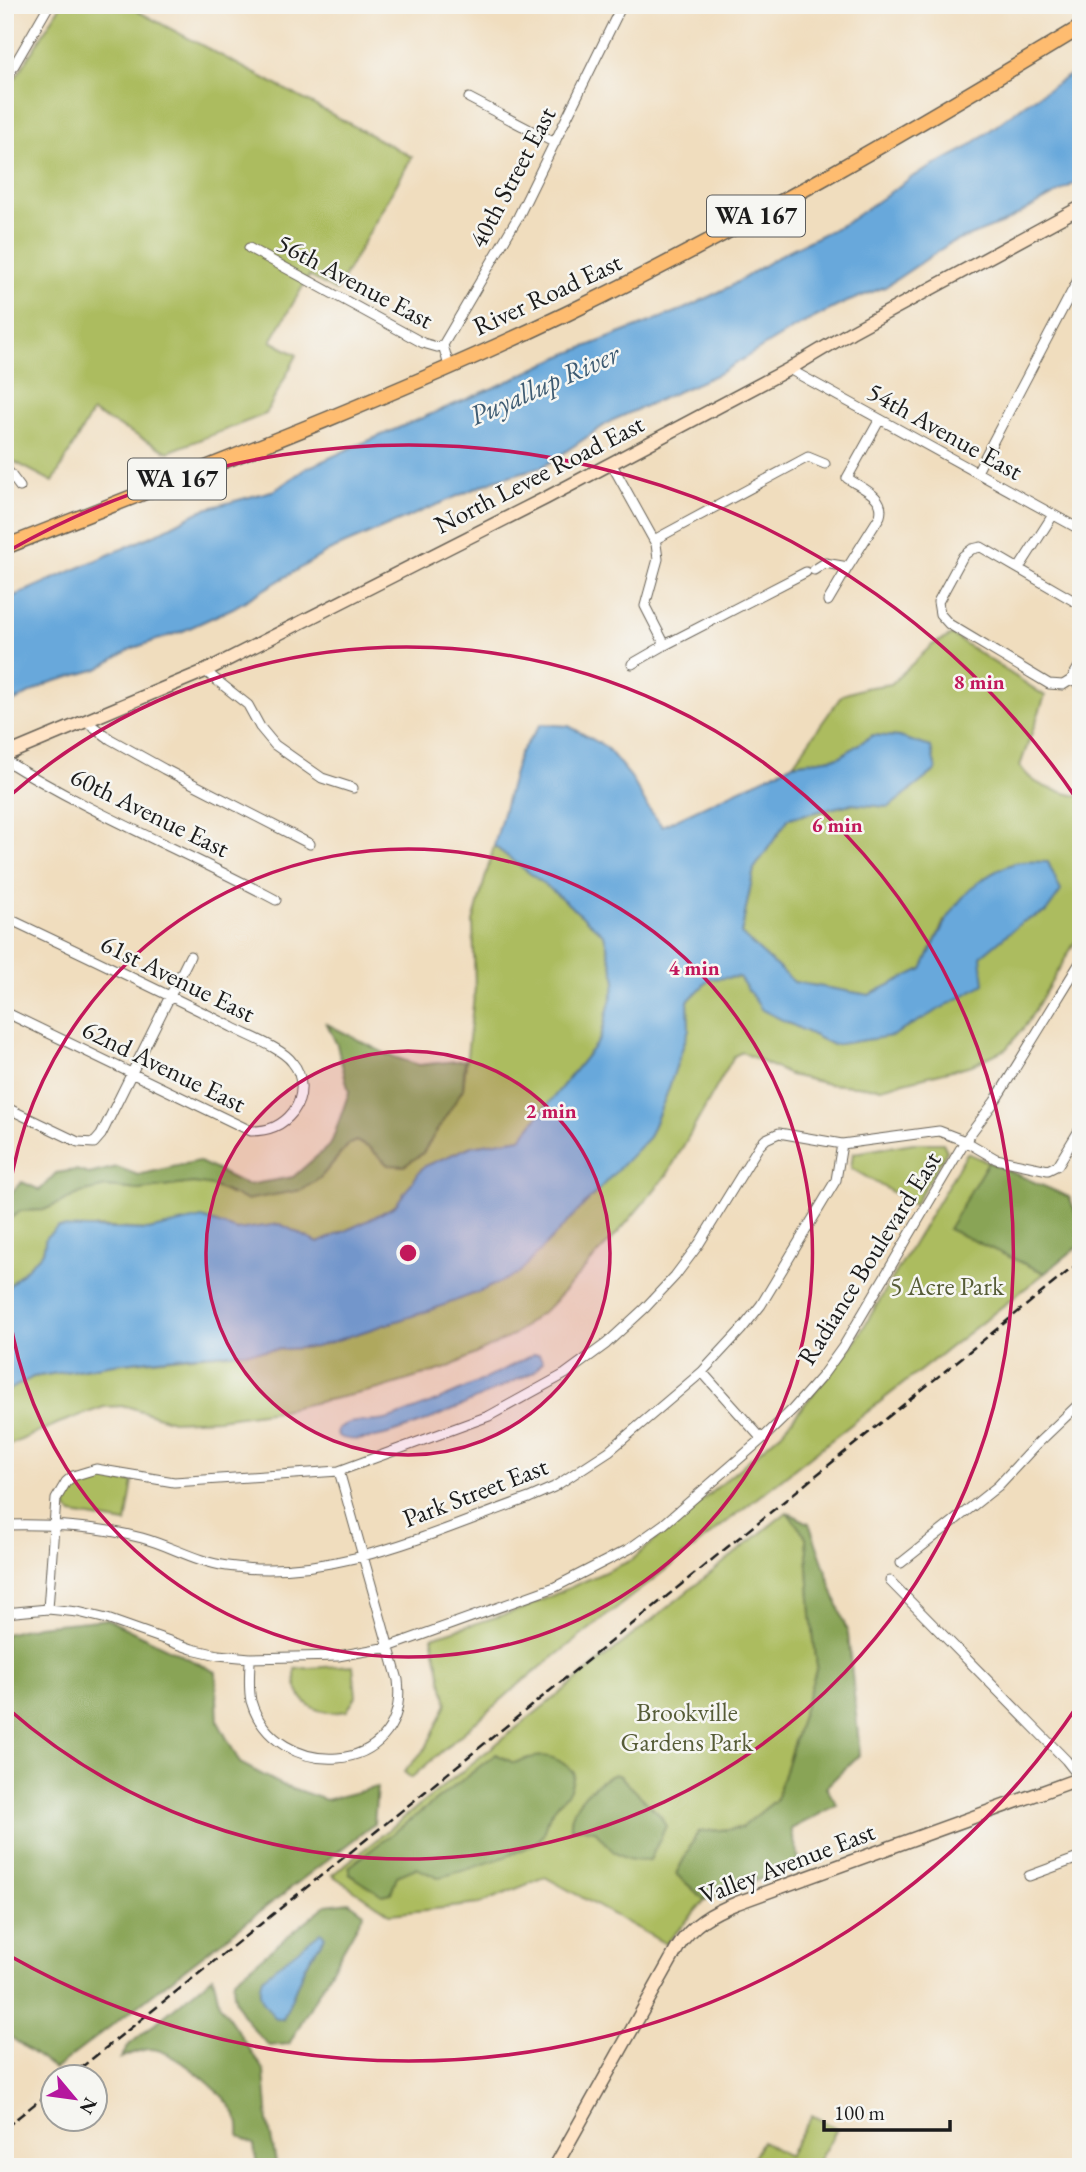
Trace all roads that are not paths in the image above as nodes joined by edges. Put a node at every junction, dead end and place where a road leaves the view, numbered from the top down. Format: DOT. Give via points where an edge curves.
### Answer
graph roads {
  1 [pos="49,5"];
  2 [pos="622,5"];
  3 [pos="1081,27"];
  4 [pos="5,81"];
  5 [pos="469,98"];
  6 [pos="555,144"];
  7 [pos="1081,207"];
  8 [pos="249,247"];
  9 [pos="1081,274"];
  10 [pos="443,345"];
  11 [pos="449,366"];
  12 [pos="789,369"];
  13 [pos="880,419"];
  14 [pos="611,463"];
  15 [pos="825,464"];
  16 [pos="5,467"];
  17 [pos="836,471"];
  18 [pos="977,472"];
  19 [pos="847,478"];
  20 [pos="20,487"];
  21 [pos="1053,515"];
  22 [pos="1081,530"];
  23 [pos="654,540"];
  24 [pos="5,547"];
  25 [pos="848,567"];
  26 [pos="1019,568"];
  27 [pos="828,601"];
  28 [pos="1081,605"];
  29 [pos="665,645"];
  30 [pos="1081,663"];
  31 [pos="632,664"];
  32 [pos="205,671"];
  33 [pos="1071,680"];
  34 [pos="1081,685"];
  35 [pos="87,722"];
  36 [pos="5,755"];
  37 [pos="5,761"];
  38 [pos="353,788"];
  39 [pos="310,844"];
  40 [pos="276,900"];
  41 [pos="5,917"];
  42 [pos="190,956"];
  43 [pos="1081,961"];
  44 [pos="169,995"];
  45 [pos="5,1012"];
  46 [pos="130,1074"];
  47 [pos="299,1102"];
  48 [pos="5,1107"];
  49 [pos="1081,1127"];
  50 [pos="965,1141"];
  51 [pos="842,1144"];
  52 [pos="702,1372"];
  53 [pos="1081,1402"];
  54 [pos="762,1439"];
  55 [pos="339,1471"];
  56 [pos="54,1524"];
  57 [pos="5,1525"];
  58 [pos="363,1558"];
  59 [pos="901,1563"];
  60 [pos="890,1581"];
  61 [pos="48,1609"];
  62 [pos="5,1613"];
  63 [pos="388,1647"];
  64 [pos="250,1658"];
  65 [pos="1081,1778"];
  66 [pos="1081,1857"];
  67 [pos="1029,1876"];
  68 [pos="555,2167"];
  1 -- 4 [label="street"];
  2 -- 6 [label="street, 40th Street East"];
  3 -- 11 [label="main road, River Road East / WA 167" via="754,218 575,309"];
  5 -- 6 [label="street"];
  6 -- 10 [label="street, 40th Street East"];
  7 -- 12 [label="street, North Levee Road East"];
  8 -- 10 [label="street, 56th Avenue East" via="424,343"];
  9 -- 18 [label="street"];
  10 -- 11 [label="street"];
  11 -- 24 [label="main road, River Road East / WA 167"];
  12 -- 13 [label="street, 54th Avenue East"];
  12 -- 14 [label="street, North Levee Road East"];
  13 -- 18 [label="street, 54th Avenue East"];
  13 -- 19 [label="street"];
  14 -- 23 [label="street"];
  14 -- 32 [label="street, North Levee Road East"];
  15 -- 23 [label="street" via="808,457"];
  16 -- 20 [label="street"];
  17 -- 19 [label="street"];
  18 -- 21 [label="street, 54th Avenue East"];
  19 -- 25 [label="street" via="880,500 883,508"];
  21 -- 22 [label="street, 54th Avenue East"];
  21 -- 26 [label="street"];
  23 -- 29 [label="street" via="658,559 645,606"];
  25 -- 27 [label="street"];
  25 -- 29 [label="street" via="825,563"];
  26 -- 28 [label="street"];
  26 -- 33 [label="street" via="985,548 976,548 963,556 940,596 940,614 949,624 1049,684"];
  29 -- 31 [label="street"];
  30 -- 33 [label="street"];
  32 -- 35 [label="street, North Levee Road East"];
  32 -- 38 [label="street" via="248,705 275,745 322,778"];
  33 -- 34 [label="street"];
  35 -- 36 [label="street, North Levee Road East"];
  35 -- 39 [label="street" via="164,769"];
  37 -- 40 [label="street, 60th Avenue East"];
  41 -- 44 [label="street, 61st Avenue East"];
  42 -- 44 [label="street"];
  43 -- 50 [label="street, Radiance Boulevard East" via="995,1101"];
  44 -- 46 [label="street"];
  44 -- 47 [label="street, 61st Avenue East" via="287,1056 299,1076"];
  45 -- 46 [label="street, 62nd Avenue East"];
  46 -- 47 [label="street, 62nd Avenue East" via="251,1131 276,1127"];
  46 -- 48 [label="street" via="94,1143 78,1142"];
  49 -- 50 [label="street" via="1054,1169 996,1159"];
  50 -- 51 [label="street" via="939,1131"];
  50 -- 54 [label="street, Radiance Boulevard East" via="843,1347"];
  51 -- 52 [label="street, Park Street East" via="836,1180 761,1305"];
  51 -- 55 [label="street" via="772,1135 760,1146 676,1276 606,1344 565,1374 489,1416"];
  52 -- 54 [label="street"];
  52 -- 58 [label="street, Park Street East" via="609,1451 554,1487"];
  53 -- 59 [label="street" via="998,1486"];
  54 -- 63 [label="street, Radiance Boulevard East" via="664,1524 594,1569"];
  55 -- 56 [label="street" via="174,1482 96,1469 66,1482 57,1499"];
  55 -- 58 [label="street"];
  56 -- 57 [label="street, Park Street East"];
  56 -- 58 [label="street, Park Street East" via="120,1533 229,1566 274,1569"];
  56 -- 61 [label="street"];
  58 -- 63 [label="street"];
  60 -- 65 [label="street"];
  61 -- 62 [label="street, Radiance Boulevard East"];
  61 -- 64 [label="street, Radiance Boulevard East" via="107,1619 192,1649"];
  63 -- 64 [label="street, Radiance Boulevard East" via="338,1656"];
  63 -- 64 [label="street" via="399,1690 391,1726 374,1746 336,1759 293,1749 270,1732 249,1691"];
  65 -- 68 [label="street, Valley Avenue East" via="704,1918 678,1947"];
  66 -- 67 [label="street"];
}
